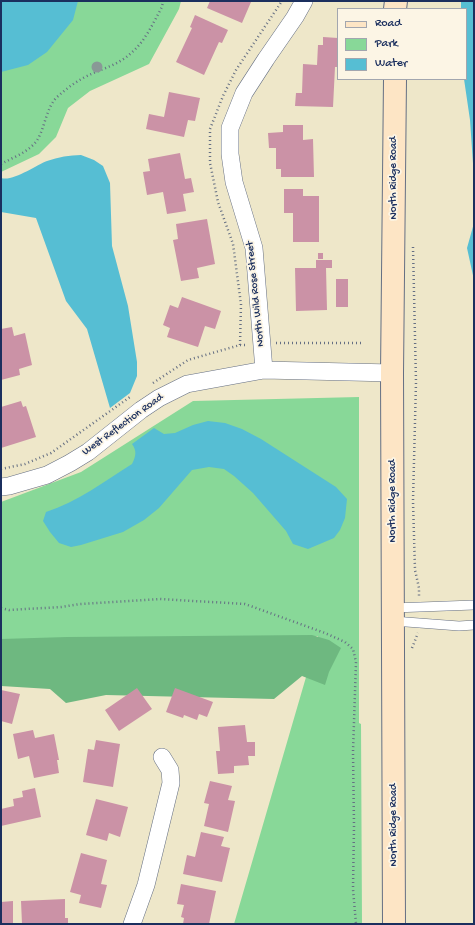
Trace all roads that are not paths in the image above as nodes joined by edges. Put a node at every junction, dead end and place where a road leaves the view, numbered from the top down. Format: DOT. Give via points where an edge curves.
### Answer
graph roads {
  1 [pos="304,1"];
  2 [pos="395,80"];
  3 [pos="264,370"];
  4 [pos="392,373"];
  5 [pos="1,487"];
  6 [pos="474,604"];
  7 [pos="393,614"];
  8 [pos="474,625"];
  9 [pos="162,757"];
  10 [pos="132,924"];
  11 [pos="394,924"];
  1 -- 3 [label="street, North Wild Rose Street" via="244,93 230,128 234,182 254,248"];
  2 -- 4 [label="main road, North Ridge Road"];
  3 -- 4 [label="street, West Reflection Road"];
  3 -- 5 [label="street, West Reflection Road" via="187,384 141,410 70,463 47,475"];
  4 -- 7 [label="main road, North Ridge Road"];
  6 -- 7 [label="lane" via="419,607"];
  7 -- 8 [label="lane" via="419,623"];
  7 -- 11 [label="main road, North Ridge Road"];
  9 -- 10 [label="street" via="170,770 171,783 146,885"];
}
